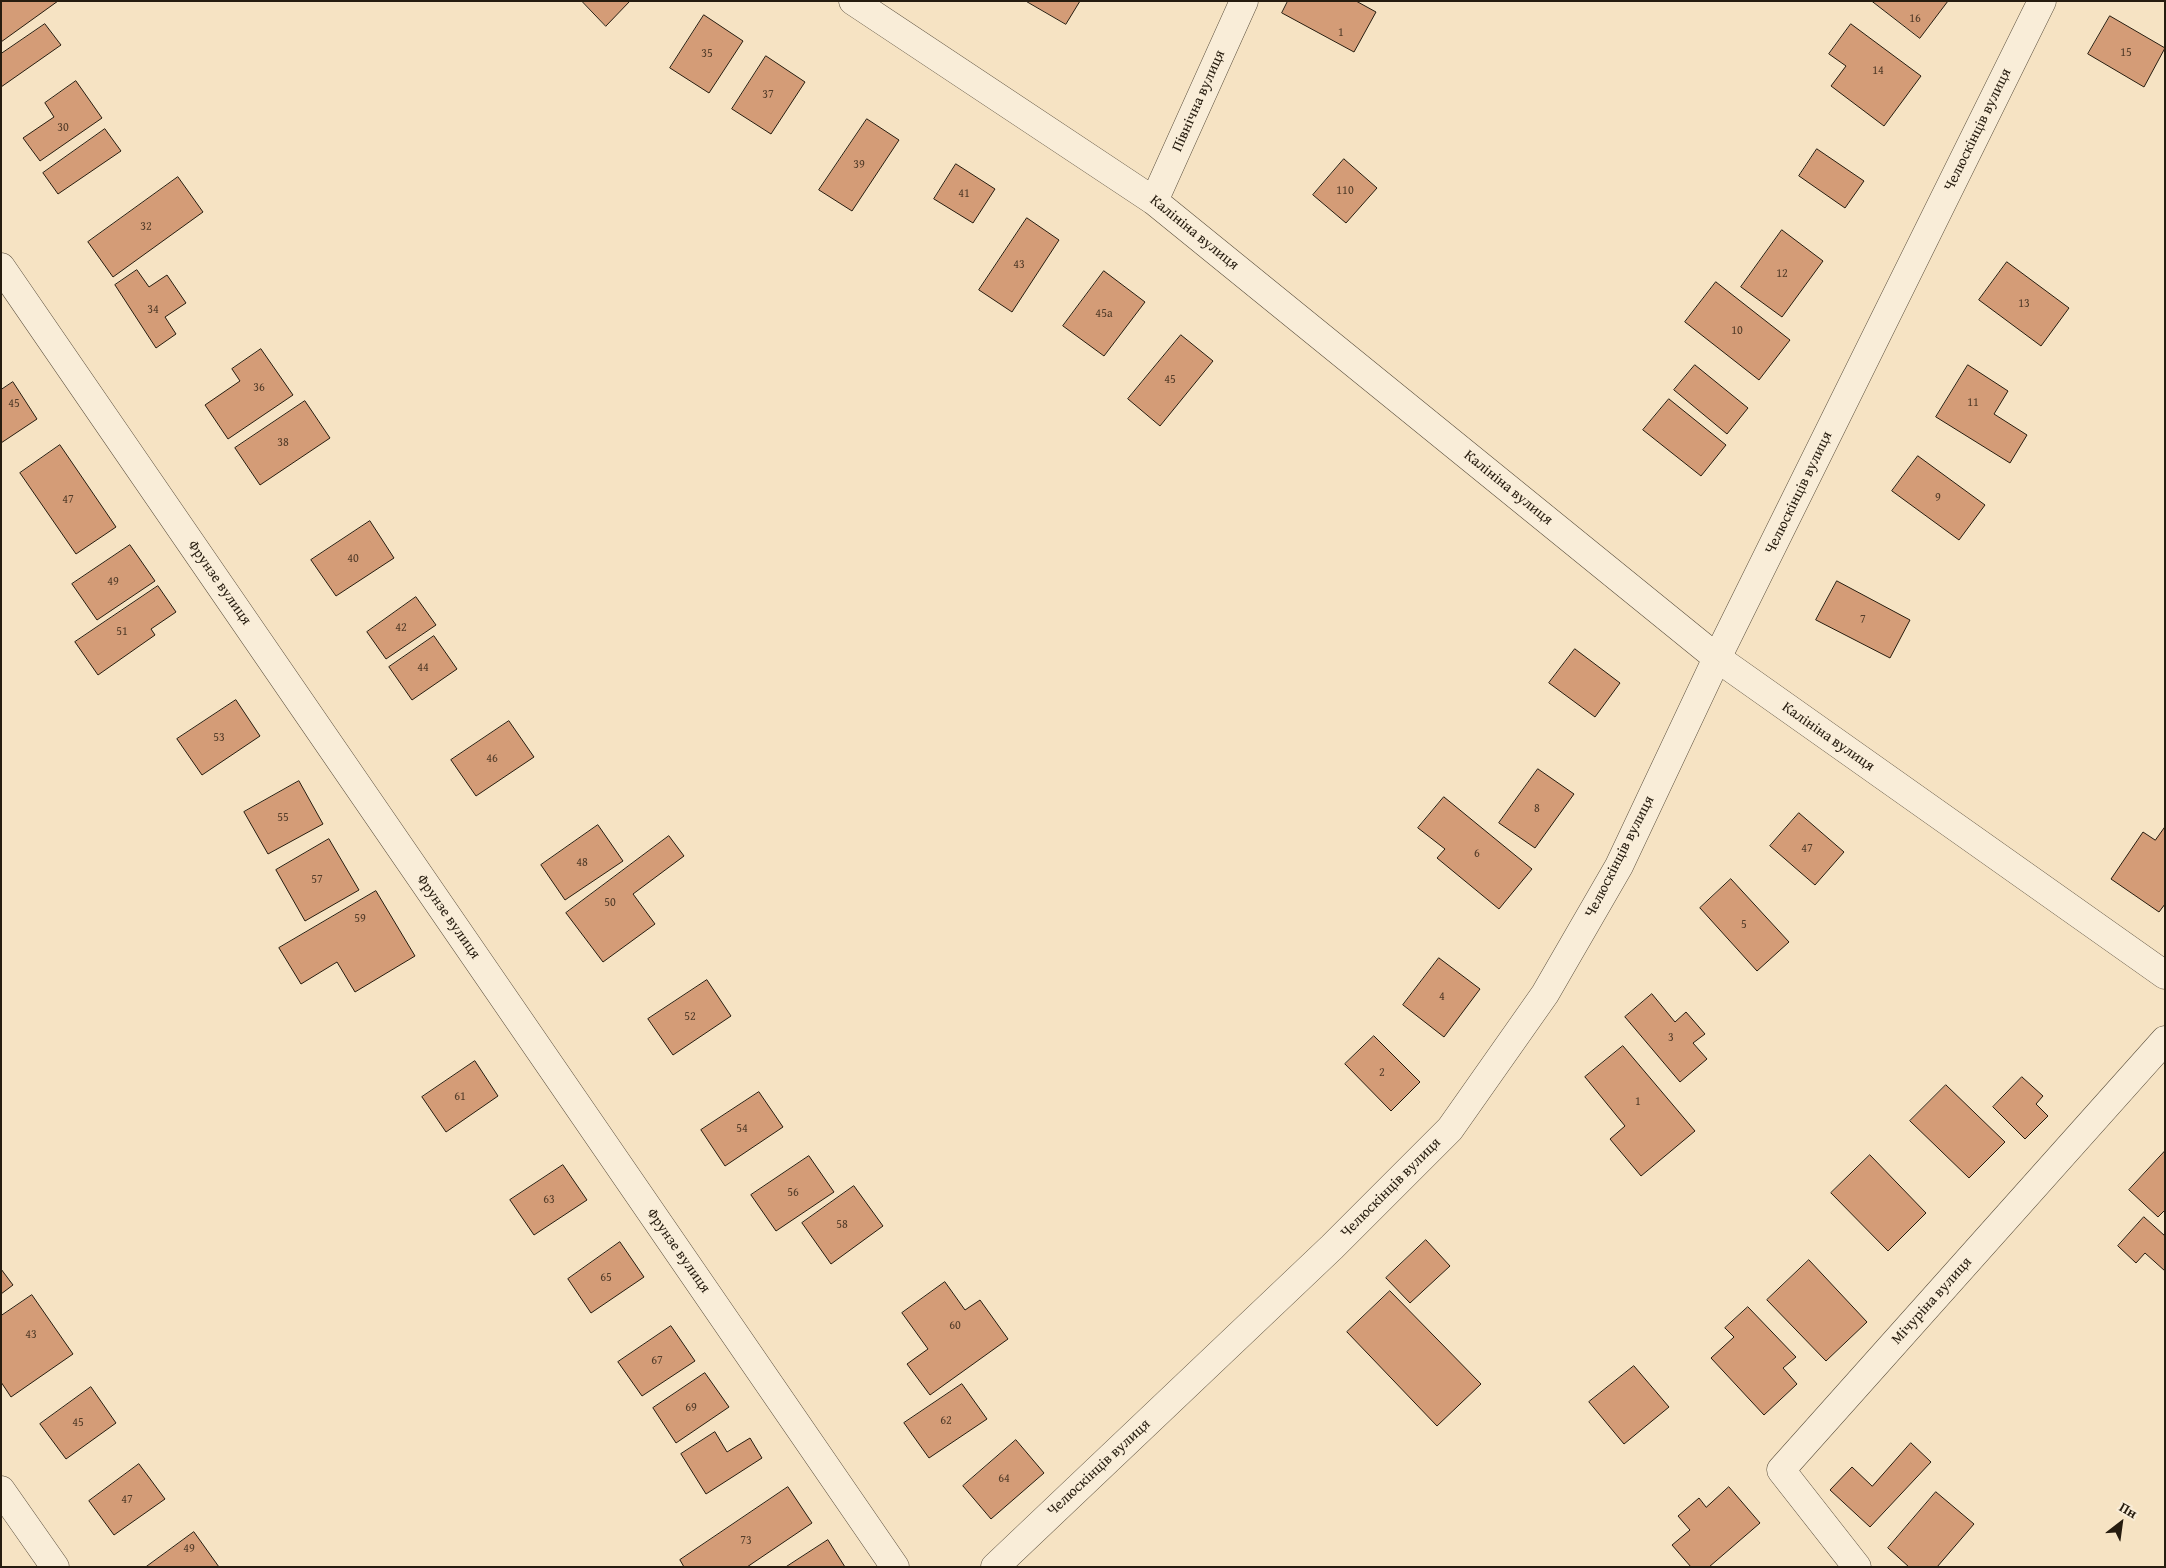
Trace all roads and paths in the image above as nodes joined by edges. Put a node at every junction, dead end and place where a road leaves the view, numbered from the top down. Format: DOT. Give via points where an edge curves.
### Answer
graph roads {
  1 [pos="853,1"];
  2 [pos="1244,1"];
  3 [pos="2042,1"];
  4 [pos="1154,201"];
  5 [pos="1,267"];
  6 [pos="1717,658"];
  7 [pos="2165,975"];
  8 [pos="2165,1040"];
  9 [pos="1,1490"];
  10 [pos="55,1567"];
  11 [pos="895,1567"];
  12 [pos="994,1567"];
  13 [pos="1857,1567"];
  1 -- 4 [label="street, Калініна вулиця"];
  2 -- 4 [label="street, Північна вулиця"];
  3 -- 6 [label="street, Челюскінців вулиця"];
  4 -- 6 [label="street, Калініна вулиця"];
  5 -- 11 [label="street, Фрунзе вулиця"];
  6 -- 7 [label="street, Калініна вулиця"];
  6 -- 12 [label="street, Челюскінців вулиця" via="1619,866 1546,994 1450,1129 1332,1247"];
  8 -- 13 [label="street, Мічуріна вулиця" via="1781,1470"];
  9 -- 10 [label="street"];
}
